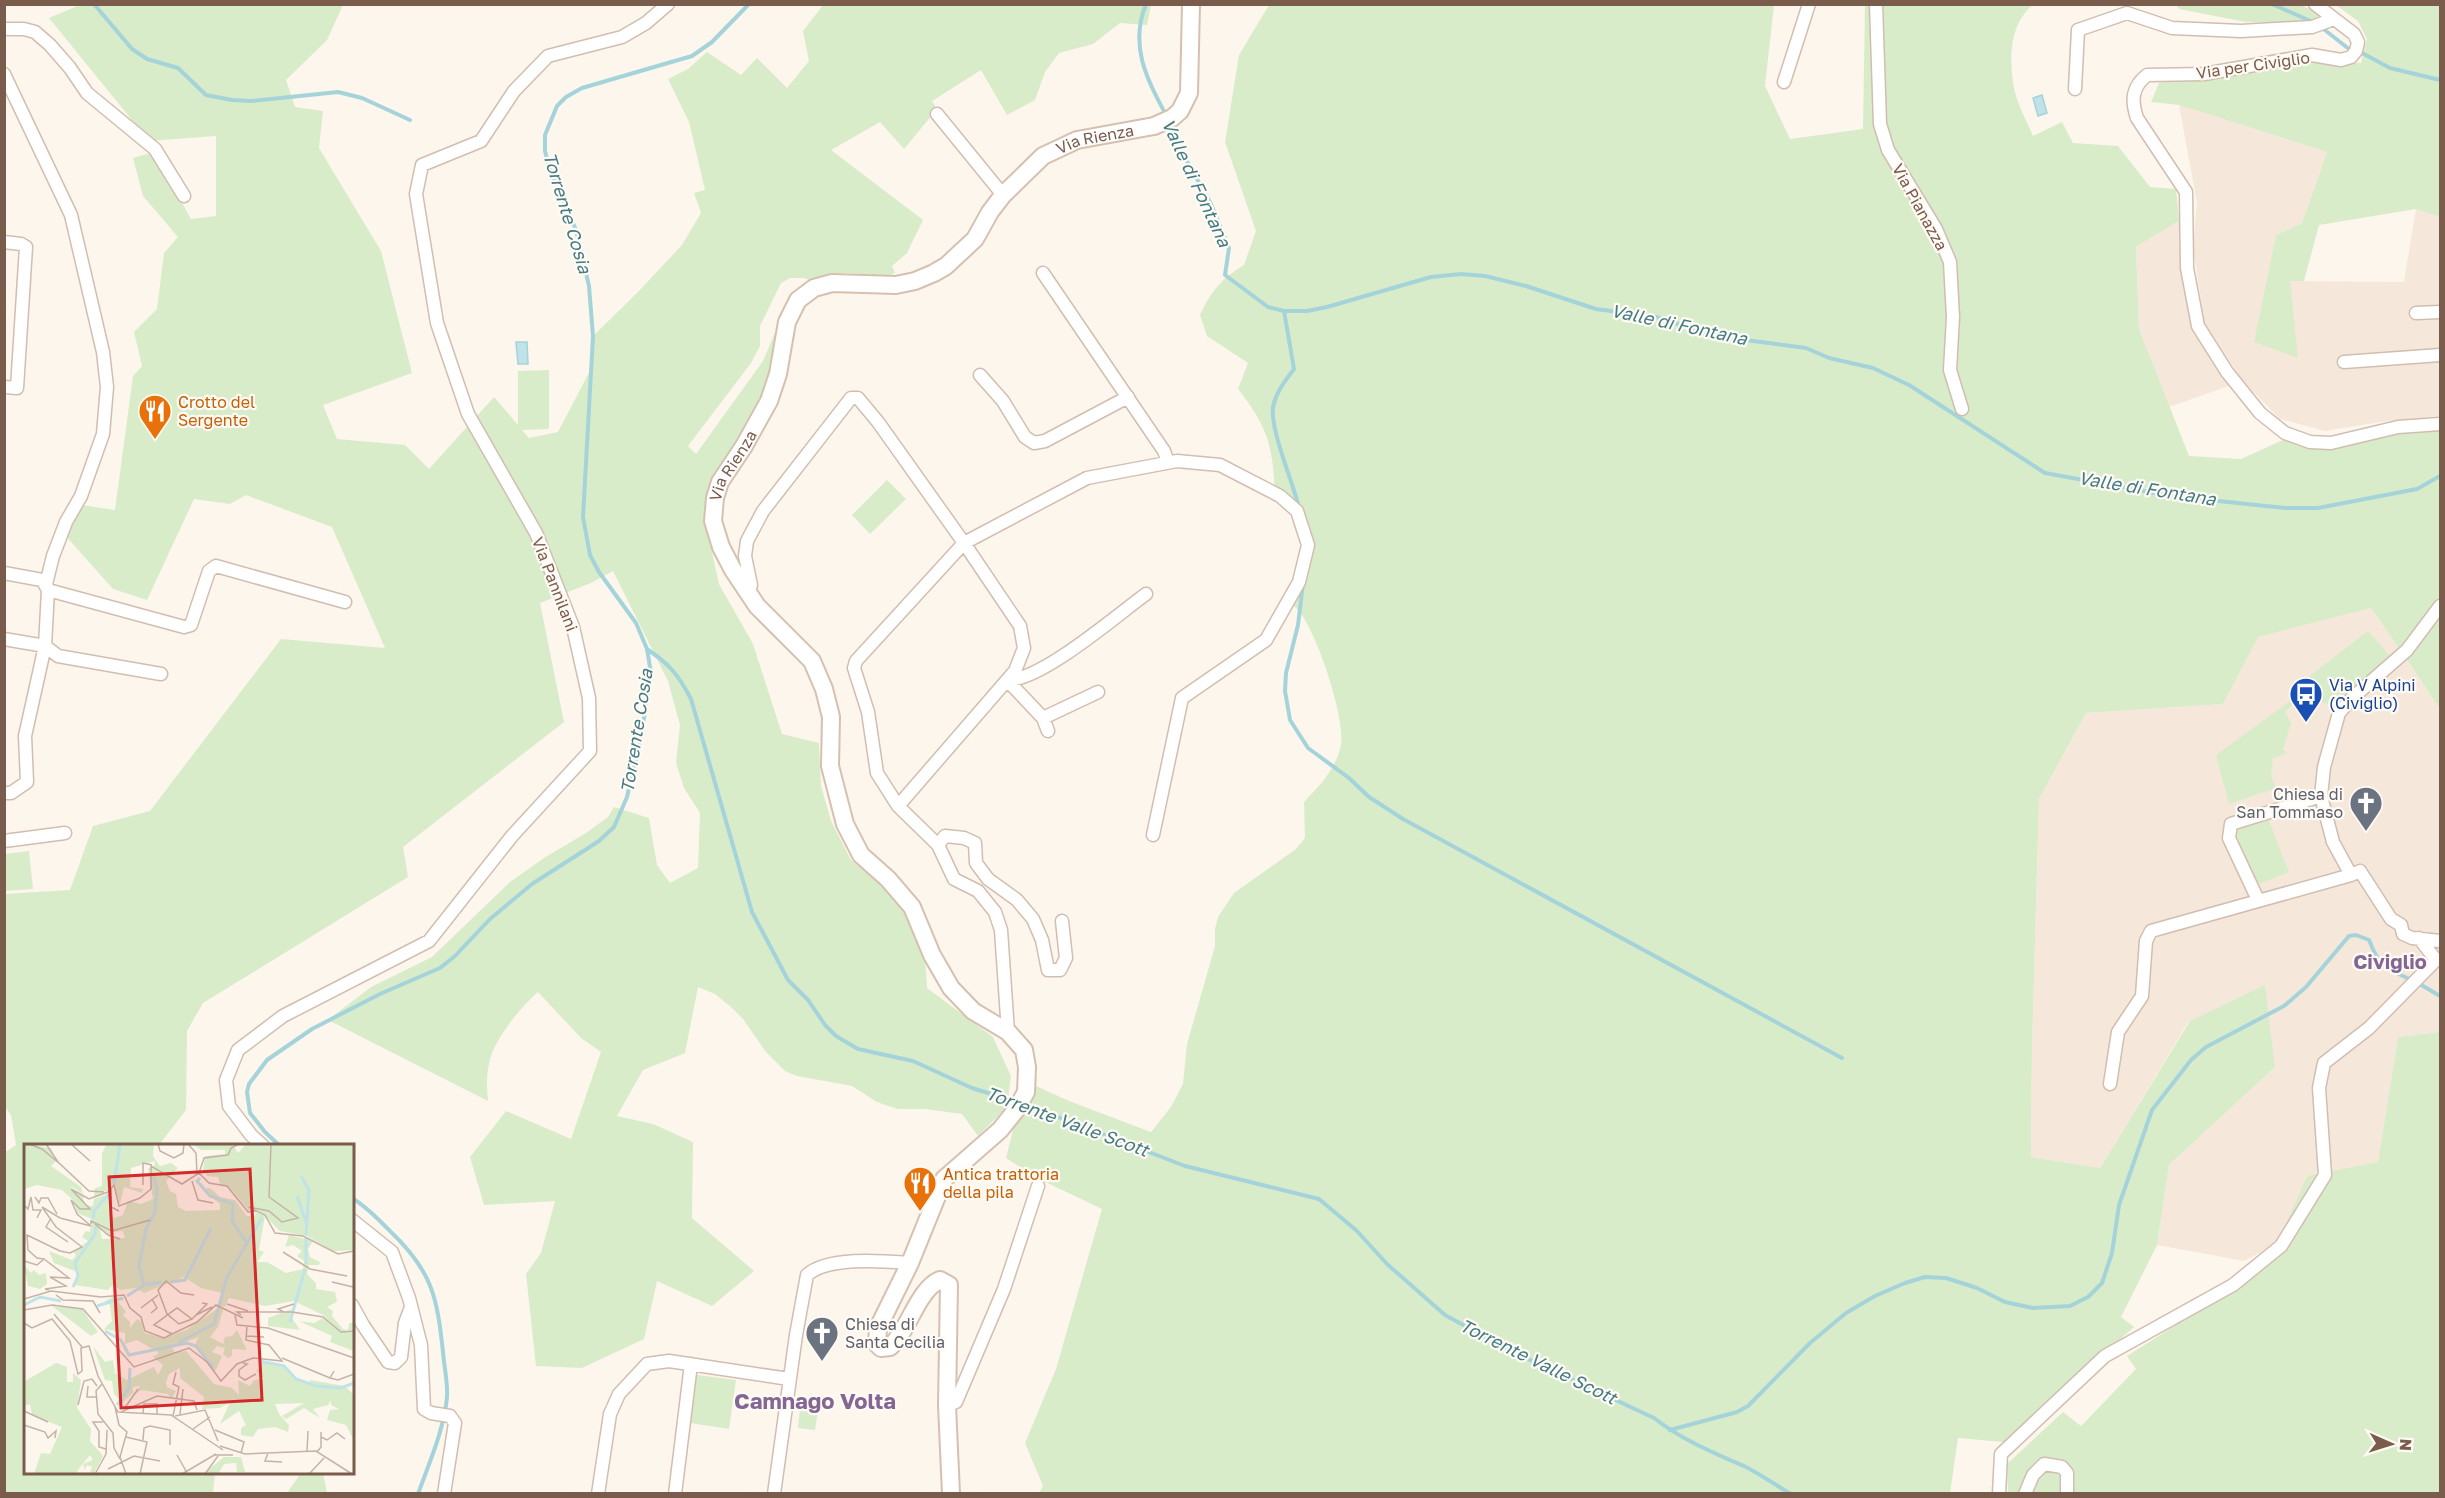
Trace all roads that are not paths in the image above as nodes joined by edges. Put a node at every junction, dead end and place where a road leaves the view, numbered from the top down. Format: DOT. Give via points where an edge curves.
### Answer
graph roads {
  1 [pos="668,4"];
  2 [pos="1191,4"];
  3 [pos="1809,4"];
  4 [pos="1876,4"];
  5 [pos="2315,4"];
  6 [pos="2334,19"];
  7 [pos="4,29"];
  8 [pos="4,74"];
  9 [pos="1784,82"];
  10 [pos="2075,89"];
  11 [pos="937,114"];
  12 [pos="1003,195"];
  13 [pos="184,196"];
  14 [pos="4,242"];
  15 [pos="1043,273"];
  16 [pos="2440,312"];
  17 [pos="2416,313"];
  18 [pos="2440,355"];
  19 [pos="2344,362"];
  20 [pos="980,375"];
  21 [pos="4,387"];
  22 [pos="1128,397"];
  23 [pos="1962,409"];
  24 [pos="2440,424"];
  25 [pos="1168,462"];
  26 [pos="964,543"];
  27 [pos="4,573"];
  28 [pos="48,590"];
  29 [pos="1146,594"];
  30 [pos="747,595"];
  31 [pos="345,602"];
  32 [pos="2440,606"];
  33 [pos="4,639"];
  34 [pos="45,646"];
  35 [pos="161,674"];
  36 [pos="1007,680"];
  37 [pos="1098,692"];
  38 [pos="1043,718"];
  39 [pos="1048,731"];
  40 [pos="4,793"];
  41 [pos="2321,796"];
  42 [pos="898,806"];
  43 [pos="65,833"];
  44 [pos="1153,835"];
  45 [pos="4,840"];
  46 [pos="938,845"];
  47 [pos="2351,875"];
  48 [pos="2258,900"];
  49 [pos="1062,921"];
  50 [pos="2419,938"];
  51 [pos="2440,940"];
  52 [pos="2438,960"];
  53 [pos="1008,1032"];
  54 [pos="2110,1084"];
  55 [pos="261,1144"];
  56 [pos="1038,1186"];
  57 [pos="354,1222"];
  58 [pos="910,1263"];
  59 [pos="411,1307"];
  60 [pos="354,1308"];
  61 [pos="692,1364"];
  62 [pos="789,1379"];
  63 [pos="947,1405"];
  64 [pos="444,1494"];
  65 [pos="598,1494"];
  66 [pos="675,1494"];
  67 [pos="774,1494"];
  68 [pos="951,1494"];
  69 [pos="1999,1494"];
  70 [pos="2025,1494"];
  71 [pos="2067,1494"];
  1 -- 55 [label="street, Via Pannilani" via="622,37 548,56 514,91 482,141 422,165 416,194 437,323 468,414 536,533 573,627 589,698 590,751 512,836 429,941 283,1016 238,1050 226,1080 229,1106"];
  2 -- 12 [label="street, Via Rienza" via="1190,81 1185,103 1172,118 1154,126 1077,140 1034,163"];
  3 -- 9 [label="street"];
  4 -- 23 [label="street, Via Pianazza" via="1880,124 1888,150 1936,229 1950,262 1950,370"];
  5 -- 6 [label="street, Via per Civiglio"];
  6 -- 10 [label="street" via="2312,27 2241,32 2172,28 2127,13 2078,30"];
  6 -- 24 [label="street, Via per Civiglio" via="2354,34 2358,42 2351,57 2341,60 2312,56 2204,74 2147,75 2137,83 2133,107 2186,192 2187,268 2198,326 2227,372 2260,413 2285,433 2310,442 2331,443 2398,427"];
  7 -- 13 [label="street" via="35,32 50,45 87,93 155,149"];
  8 -- 28 [label="street" via="71,215 103,352 107,387 103,434 81,496 53,556"];
  11 -- 12 [label="street"];
  12 -- 30 [label="street, Via Rienza" via="975,239 934,273 896,285 832,283 814,288 798,300 787,322 769,401 714,498 713,520 720,547"];
  14 -- 21 [label="street" via="21,243 26,248 17,388"];
  15 -- 22 [label="street"];
  16 -- 17 [label="street"];
  18 -- 19 [label="street"];
  20 -- 22 [label="street" via="1003,401 1025,437 1034,443 1045,441"];
  22 -- 25 [label="street"];
  25 -- 26 [label="street" via="1087,477"];
  25 -- 44 [label="street" via="1220,465 1280,496 1297,511 1308,546 1299,582 1266,640 1182,698"];
  26 -- 30 [label="street" via="878,422 858,398 851,398 763,511 747,541 745,556 752,585"];
  26 -- 36 [label="street" via="1020,626 1024,648"];
  26 -- 42 [label="street" via="855,662 868,712 877,773"];
  27 -- 28 [label="street" via="42,580"];
  28 -- 31 [label="street" via="184,627 191,625 209,572 216,566"];
  28 -- 34 [label="street"];
  29 -- 36 [label="street" via="1044,669"];
  30 -- 53 [label="street, Via Rienza" via="812,661 831,717 830,766 845,824 861,855 912,907 951,988 973,1011"];
  32 -- 41 [label="street" via="2407,650 2338,713"];
  33 -- 34 [label="street"];
  34 -- 35 [label="street" via="58,656"];
  34 -- 40 [label="street" via="25,736 27,782 11,793"];
  36 -- 38 [label="street"];
  36 -- 42 [label="street"];
  37 -- 38 [label="street"];
  38 -- 39 [label="street"];
  41 -- 47 [label="street" via="2333,842"];
  41 -- 48 [label="street" via="2231,824 2229,838"];
  42 -- 46 [label="street"];
  43 -- 45 [label="street"];
  46 -- 49 [label="street" via="945,836 975,843 976,863 988,879 1017,900 1033,919 1048,970 1060,970 1066,958"];
  46 -- 53 [label="street" via="954,879 978,891 995,912 1001,930"];
  47 -- 48 [label="street"];
  47 -- 50 [label="street" via="2360,871 2391,919 2401,925 2403,934"];
  48 -- 54 [label="street" via="2151,930 2145,941 2142,996 2118,1032"];
  50 -- 51 [label="street"];
  50 -- 52 [label="street"];
  52 -- 69 [label="street" via="2369,1028 2324,1063 2319,1088 2325,1175 2281,1246 2233,1285 2105,1356 2001,1454"];
  53 -- 58 [label="street, Via Rienza" via="1024,1050 1026,1092 1000,1130 944,1179"];
  56 -- 63 [label="street" via="1004,1289 956,1402"];
  57 -- 59 [label="street" via="392,1252"];
  58 -- 62 [label="street" via="859,1260 811,1271 804,1283"];
  58 -- 63 [label="street" via="878,1328 877,1344 890,1347 929,1287 945,1281 950,1290"];
  59 -- 60 [label="street" via="401,1357 395,1363 388,1362 380,1352"];
  59 -- 64 [label="street" via="421,1345 424,1409 450,1416 455,1423"];
  61 -- 62 [label="street"];
  61 -- 65 [label="street" via="647,1364 619,1394 610,1414"];
  61 -- 66 [label="street"];
  62 -- 67 [label="street"];
  63 -- 68 [label="street"];
  70 -- 71 [label="street" via="2033,1475 2044,1464 2062,1467 2067,1473"];
}
